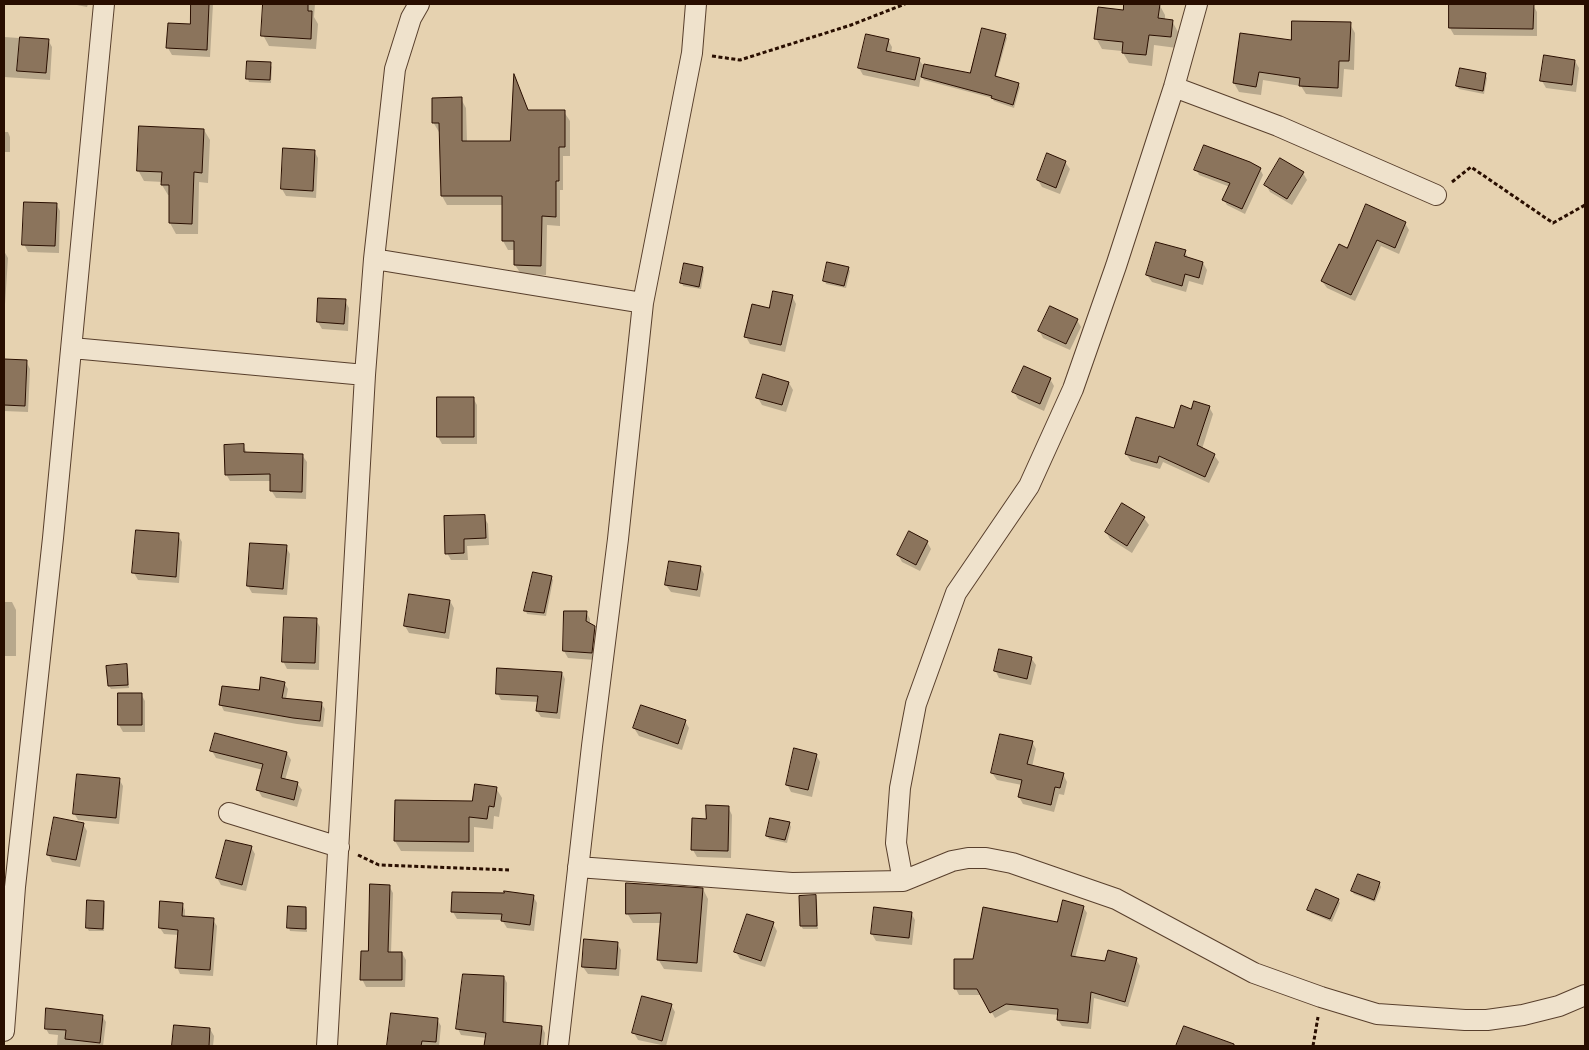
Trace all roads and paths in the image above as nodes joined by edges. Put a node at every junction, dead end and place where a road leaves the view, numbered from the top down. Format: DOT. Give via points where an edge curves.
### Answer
graph roads {
  1 [pos="104,4"];
  2 [pos="419,4"];
  3 [pos="696,4"];
  4 [pos="905,4"];
  5 [pos="1197,4"];
  6 [pos="692,53"];
  7 [pos="1174,87"];
  8 [pos="1436,195"];
  9 [pos="1585,205"];
  10 [pos="374,259"];
  11 [pos="643,303"];
  12 [pos="72,348"];
  13 [pos="365,374"];
  14 [pos="229,813"];
  15 [pos="339,847"];
  16 [pos="578,867"];
  17 [pos="509,870"];
  18 [pos="903,881"];
  19 [pos="1585,994"];
  20 [pos="1322,997"];
  21 [pos="4,1031"];
  22 [pos="327,1046"];
  23 [pos="558,1046"];
  24 [pos="1313,1046"];
  1 -- 12 [label="street"];
  2 -- 10 [label="street" via="411,18 395,69"];
  3 -- 6 [label="street"];
  4 -- 6 [label="path" via="851,25 740,60"];
  5 -- 7 [label="street"];
  6 -- 11 [label="street"];
  7 -- 8 [label="street" via="1278,126"];
  7 -- 18 [label="street" via="1073,389 1030,486 956,594 916,704 900,788 896,843"];
  8 -- 9 [label="path" via="1471,167 1553,224"];
  10 -- 11 [label="street"];
  10 -- 13 [label="street"];
  11 -- 16 [label="street"];
  12 -- 13 [label="street"];
  12 -- 21 [label="street" via="15,887"];
  13 -- 15 [label="street"];
  14 -- 15 [label="street"];
  15 -- 17 [label="path" via="379,864"];
  15 -- 22 [label="street"];
  16 -- 18 [label="street" via="792,883"];
  16 -- 23 [label="street"];
  18 -- 20 [label="street" via="940,865 968,858 1012,863 1116,899 1254,973"];
  19 -- 20 [label="street" via="1559,1006 1487,1020 1377,1014"];
  20 -- 24 [label="path"];
}
